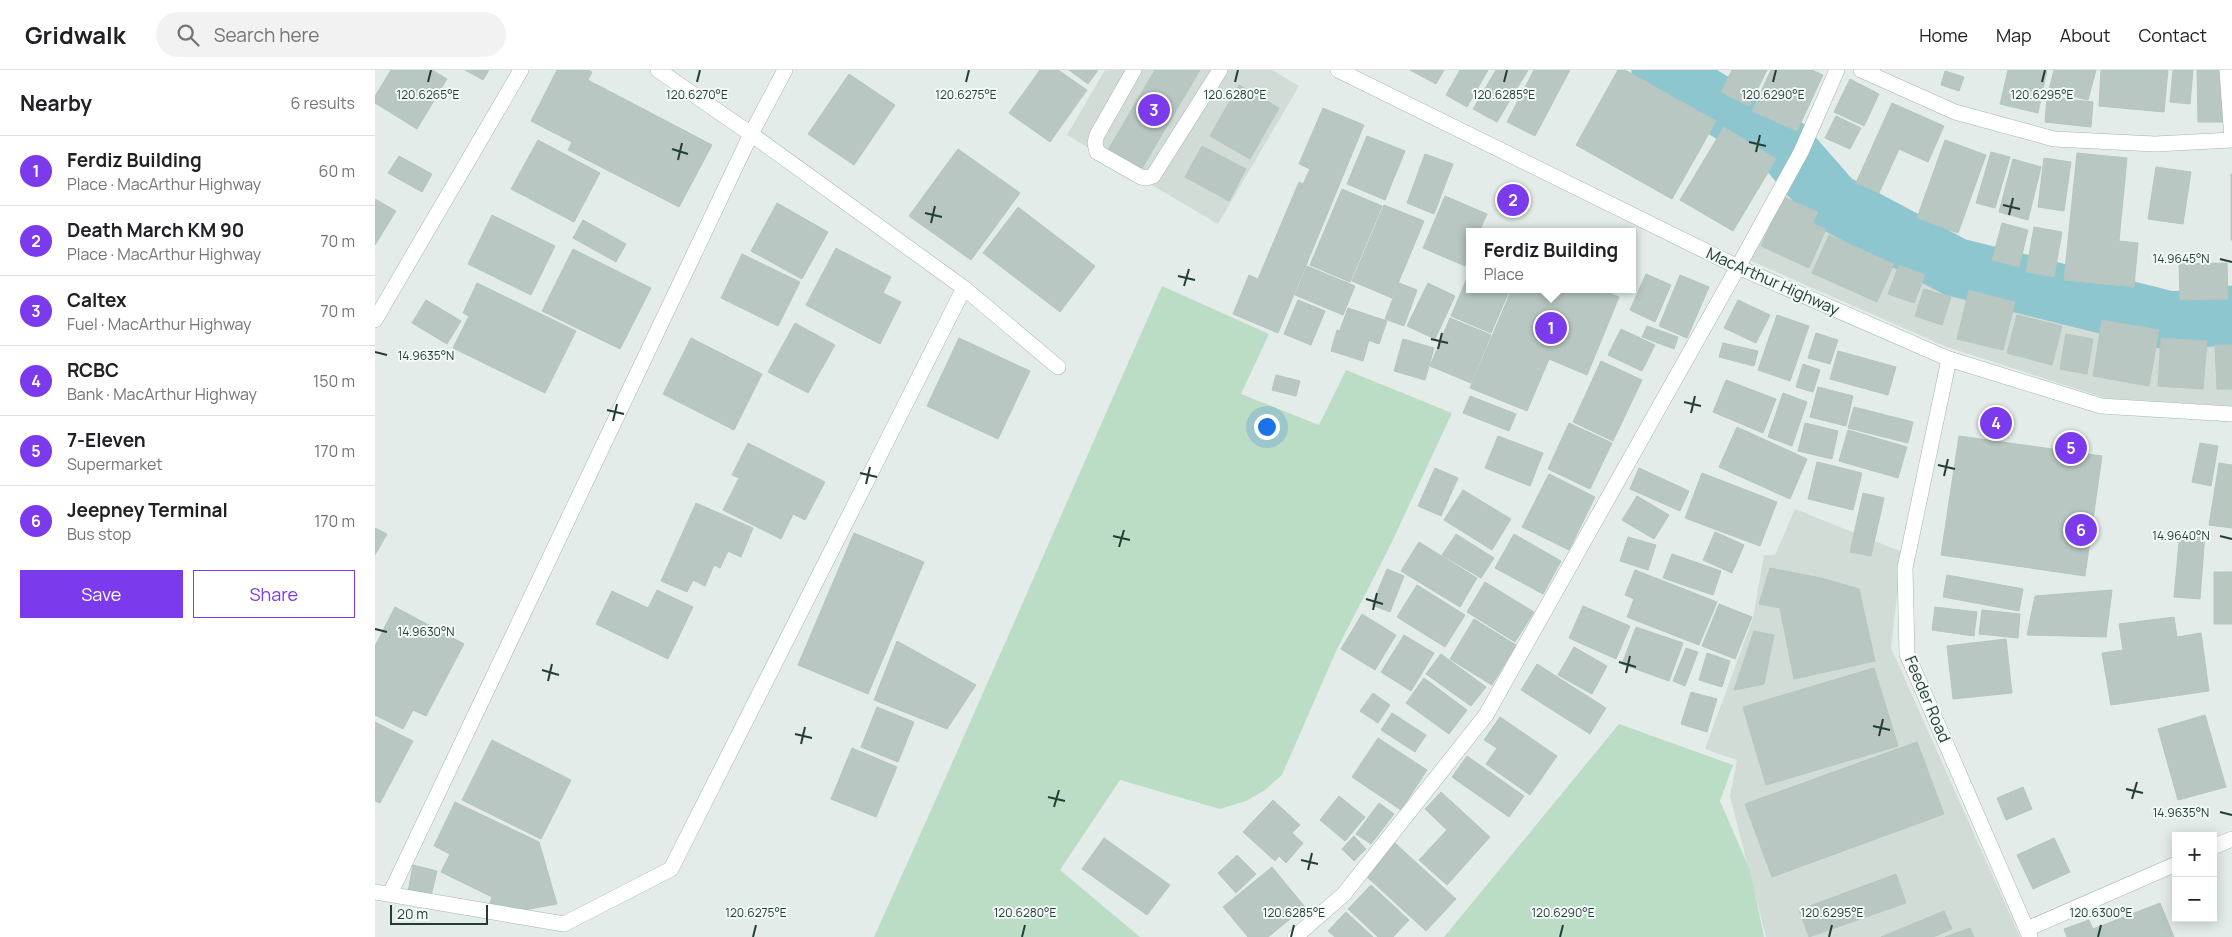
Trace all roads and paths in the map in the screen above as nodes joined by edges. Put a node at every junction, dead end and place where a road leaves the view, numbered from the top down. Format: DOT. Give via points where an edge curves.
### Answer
graph roads {
  1 [pos="521,70"];
  2 [pos="658,70"];
  3 [pos="785,70"];
  4 [pos="1134,70"];
  5 [pos="1220,70"];
  6 [pos="1339,70"];
  7 [pos="1837,70"];
  8 [pos="1861,70"];
  9 [pos="2227,70"];
  10 [pos="1882,75"];
  11 [pos="751,134"];
  12 [pos="2232,140"];
  13 [pos="1739,267"];
  14 [pos="964,288"];
  15 [pos="375,320"];
  16 [pos="1949,359"];
  17 [pos="1058,367"];
  18 [pos="2232,414"];
  19 [pos="2232,839"];
  20 [pos="2217,845"];
  21 [pos="2172,866"];
  22 [pos="382,893"];
  23 [pos="2029,933"];
  24 [pos="1295,937"];
  1 -- 15 [label="street"];
  2 -- 11 [label="street"];
  3 -- 11 [label="street"];
  4 -- 5 [label="street" via="1095,143 1097,152 1141,178 1153,176"];
  6 -- 13 [label="street, MacArthur Highway"];
  7 -- 13 [label="street" via="1812,130"];
  8 -- 10 [label="street"];
  9 -- 12 [label="street"];
  10 -- 12 [label="street" via="1955,112 2054,139 2155,144"];
  11 -- 14 [label="street"];
  11 -- 22 [label="street"];
  13 -- 16 [label="street, MacArthur Highway"];
  13 -- 24 [label="street" via="1486,715 1344,894"];
  14 -- 17 [label="street"];
  14 -- 22 [label="street" via="671,869 564,924"];
  16 -- 18 [label="street, MacArthur Highway" via="2101,406"];
  16 -- 23 [label="street, Feeder Road" via="1905,568 1907,654"];
  19 -- 20 [label="street"];
  21 -- 23 [label="street"];
}
